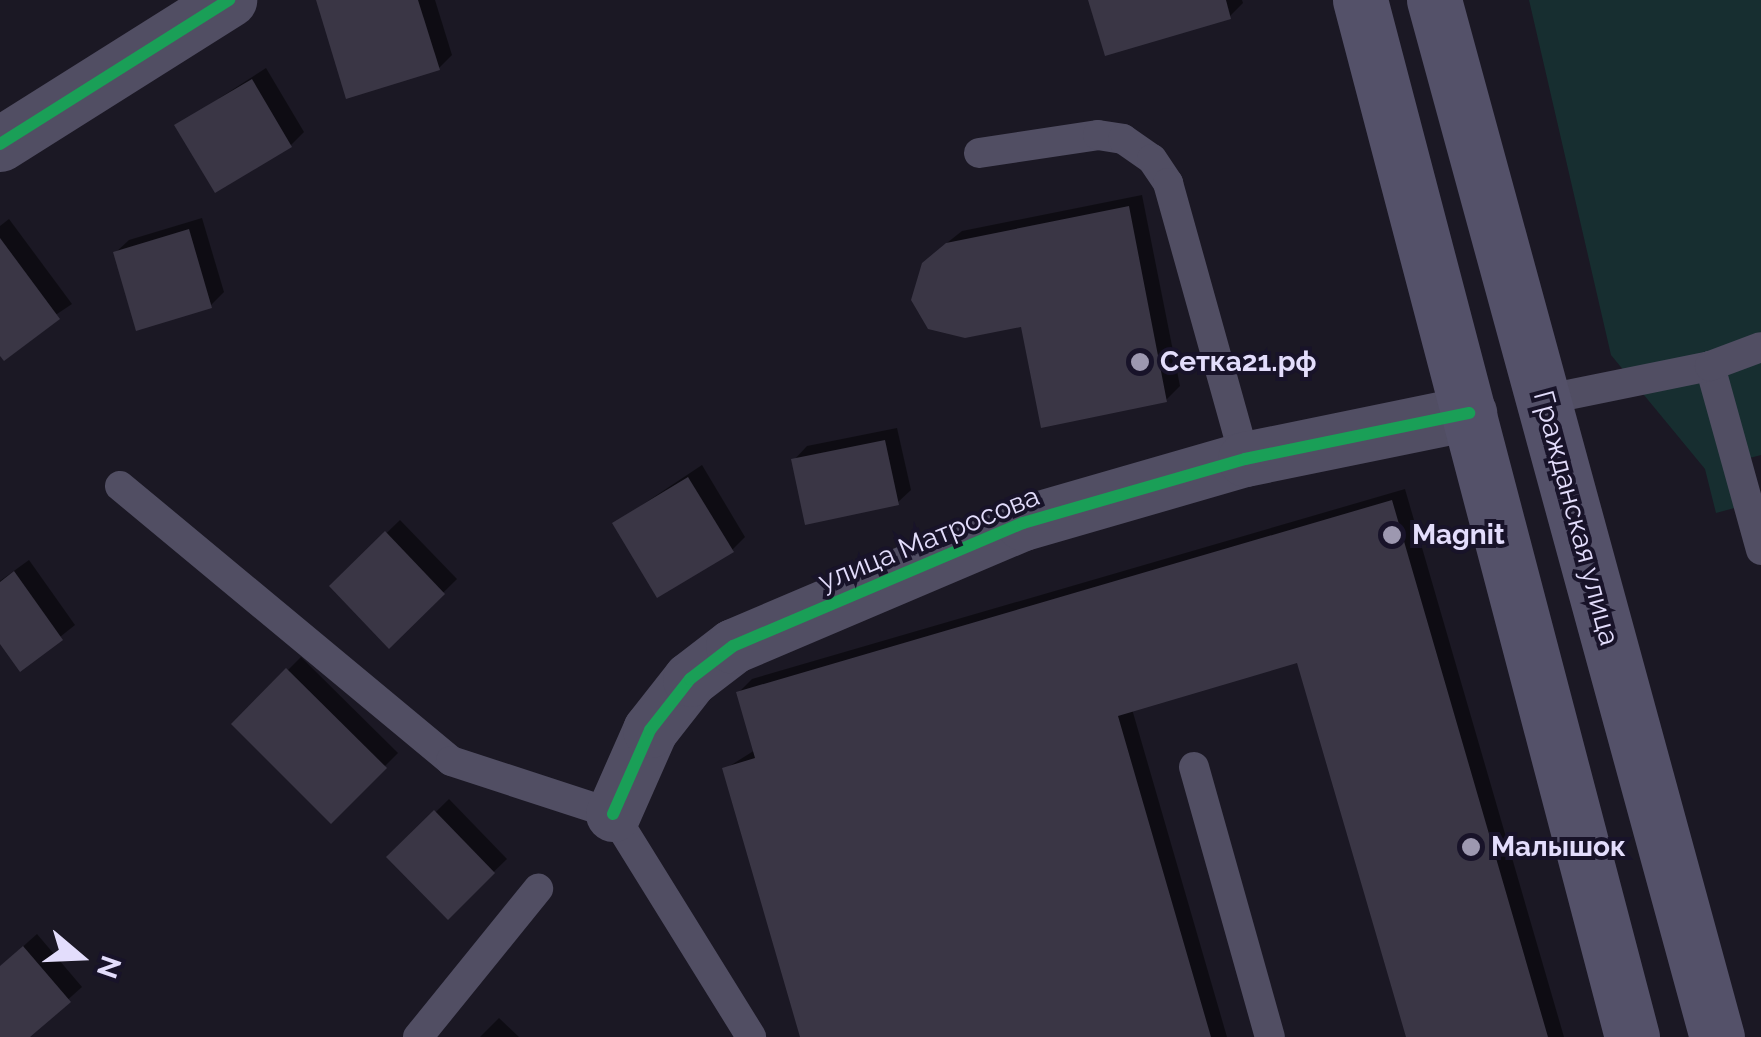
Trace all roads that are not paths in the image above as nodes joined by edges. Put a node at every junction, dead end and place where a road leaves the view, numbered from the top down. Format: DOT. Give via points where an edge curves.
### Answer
graph roads {
  1 [pos="230,0"];
  2 [pos="1360,0"];
  3 [pos="1434,0"];
  4 [pos="0,144"];
  5 [pos="979,153"];
  6 [pos="1761,347"];
  7 [pos="1710,366"];
  8 [pos="1544,400"];
  9 [pos="1469,413"];
  10 [pos="1245,459"];
  11 [pos="120,486"];
  12 [pos="1761,550"];
  13 [pos="1194,767"];
  14 [pos="613,814"];
  15 [pos="538,890"];
  16 [pos="418,1037"];
  17 [pos="752,1037"];
  18 [pos="1270,1037"];
  19 [pos="1632,1037"];
  20 [pos="1717,1037"];
  1 -- 4 [label="street"];
  2 -- 9 [label="main road"];
  3 -- 8 [label="main road, Гражданская улица"];
  5 -- 10 [label="lane" via="1098,136 1122,139 1152,159 1168,183"];
  6 -- 7 [label="lane"];
  7 -- 8 [label="lane"];
  7 -- 12 [label="lane"];
  8 -- 9 [label="main road"];
  8 -- 20 [label="main road, Гражданская улица"];
  9 -- 10 [label="street, улица Матросова"];
  9 -- 19 [label="main road"];
  10 -- 14 [label="street, улица Матросова" via="1024,524 732,646 690,679 650,730"];
  11 -- 14 [label="lane" via="451,761"];
  13 -- 18 [label="lane"];
  14 -- 17 [label="lane"];
  15 -- 16 [label="lane"];
}
